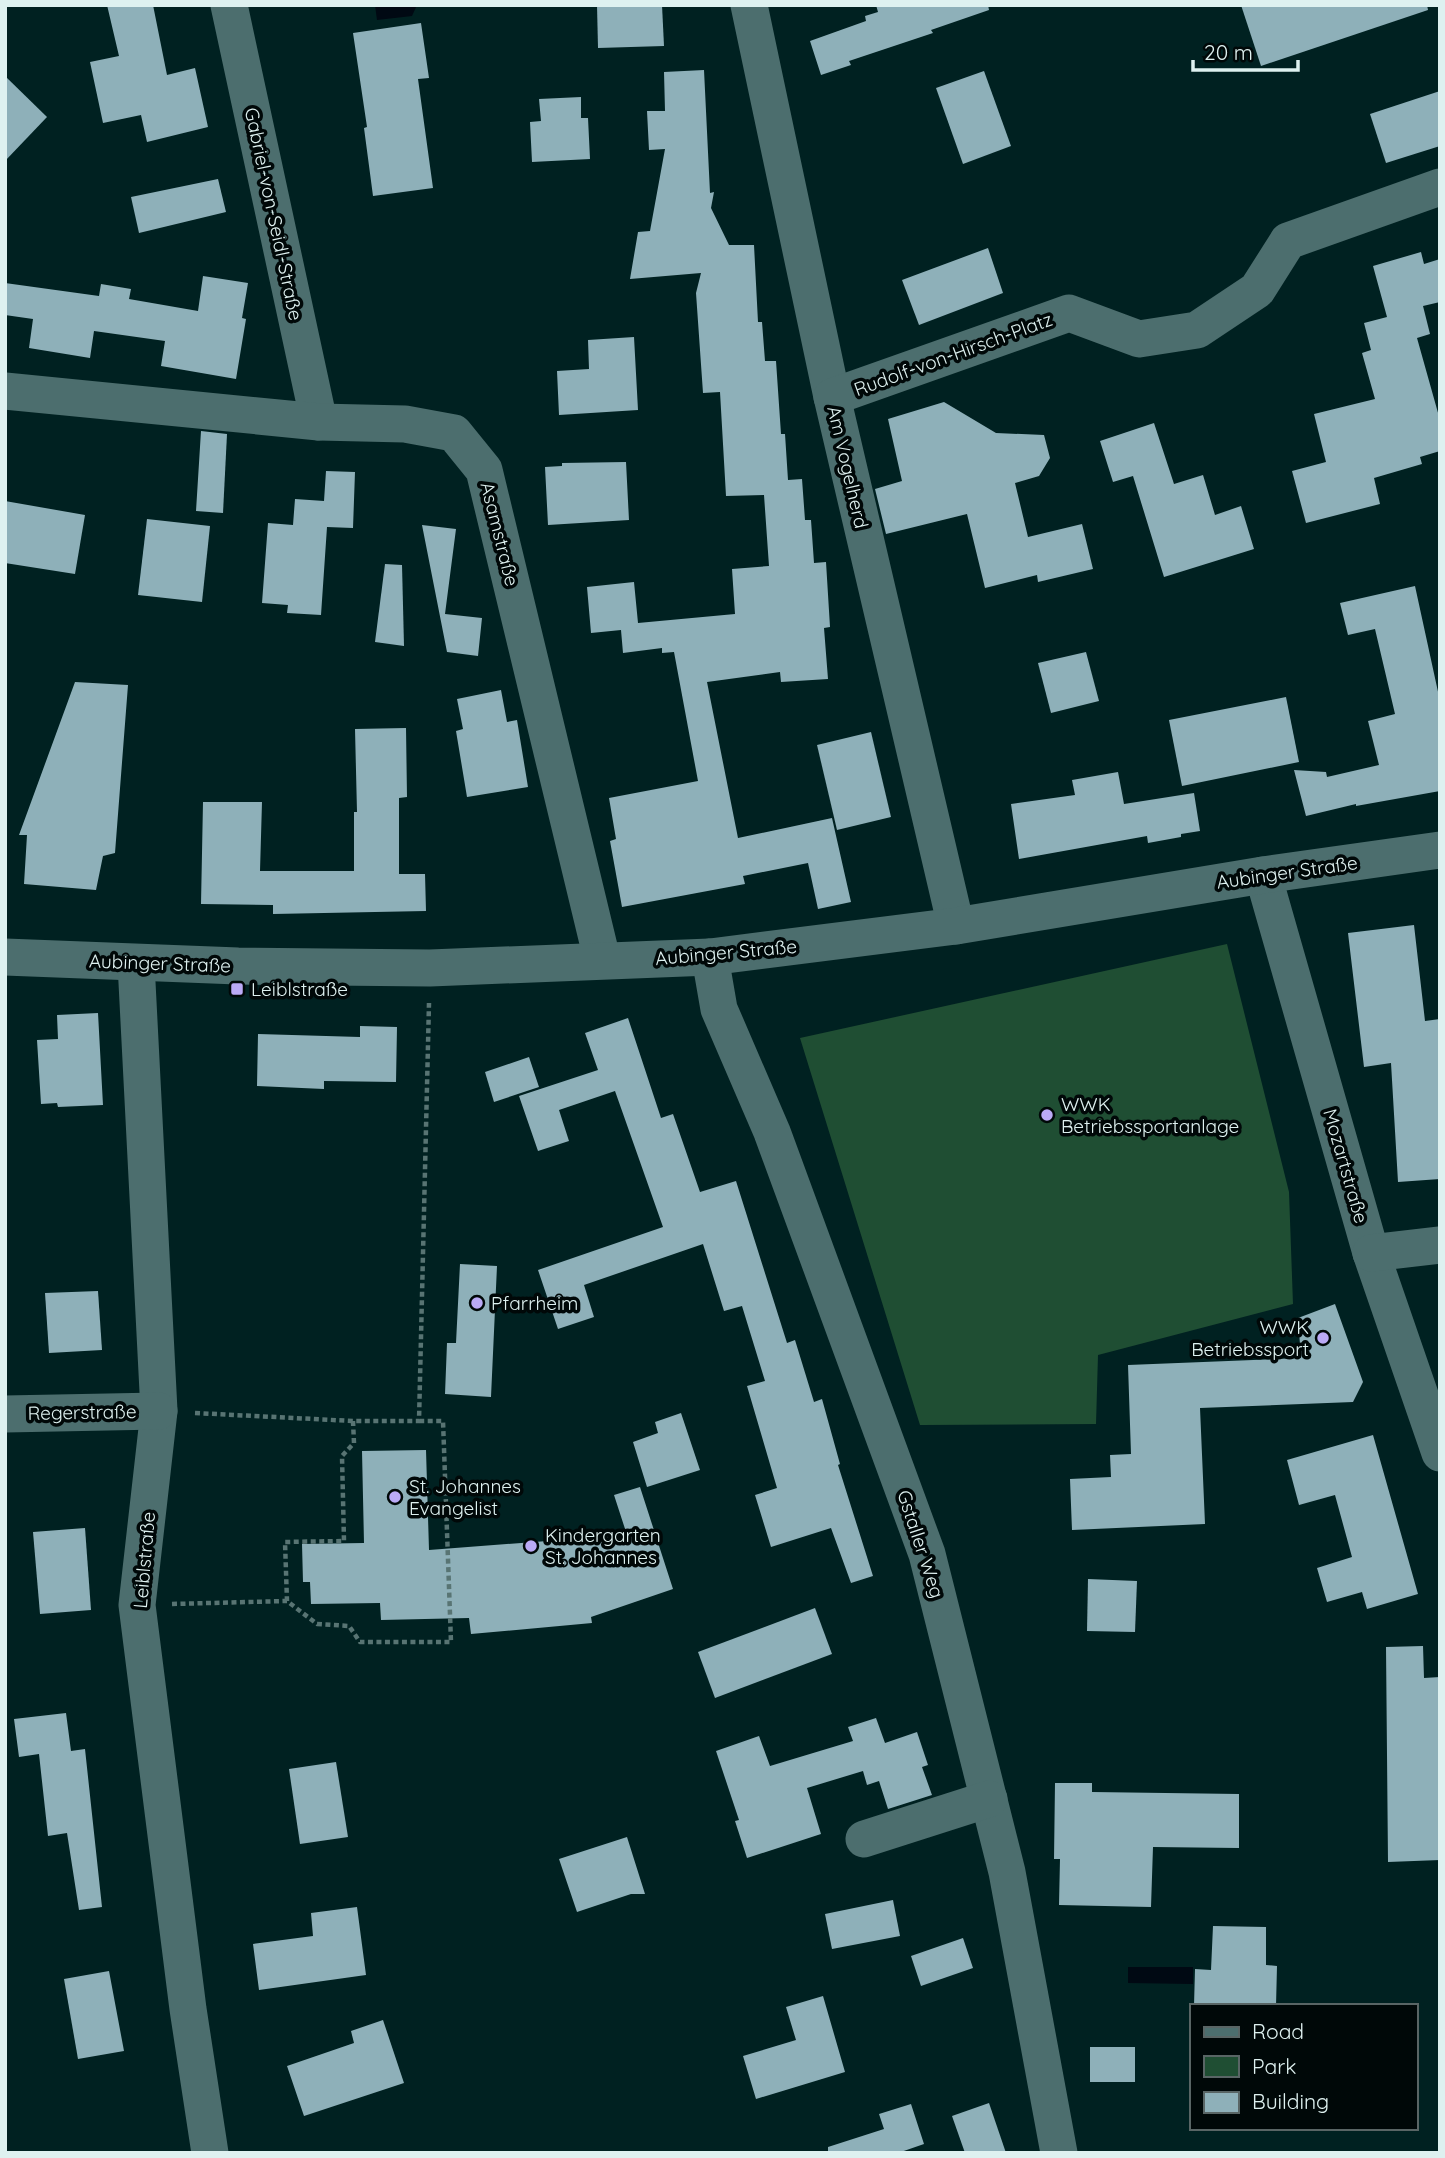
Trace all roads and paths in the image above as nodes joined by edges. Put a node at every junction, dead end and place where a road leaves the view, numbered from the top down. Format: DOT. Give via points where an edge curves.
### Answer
graph roads {
  1 [pos="229,5"];
  2 [pos="749,5"];
  3 [pos="1440,187"];
  4 [pos="5,391"];
  5 [pos="832,397"];
  6 [pos="319,422"];
  7 [pos="1440,850"];
  8 [pos="1263,875"];
  9 [pos="956,926"];
  10 [pos="5,957"];
  11 [pos="710,957"];
  12 [pos="602,960"];
  13 [pos="136,963"];
  14 [pos="429,999"];
  15 [pos="1440,1245"];
  16 [pos="1371,1253"];
  17 [pos="159,1411"];
  18 [pos="5,1414"];
  19 [pos="352,1420"];
  20 [pos="419,1421"];
  21 [pos="1440,1453"];
  22 [pos="287,1601"];
  23 [pos="137,1605"];
  24 [pos="989,1799"];
  25 [pos="864,1839"];
  26 [pos="210,2153"];
  27 [pos="1059,2153"];
  1 -- 6 [label="street, Gabriel-von-Seidl-Straße"];
  2 -- 5 [label="street, Am Vogelherd"];
  3 -- 5 [label="street, Rudolf-von-Hirsch-Platz" via="1288,241 1257,290 1197,330 1139,339 1069,313"];
  4 -- 6 [label="street, Asamstraße"];
  5 -- 9 [label="street, Am Vogelherd"];
  6 -- 12 [label="street, Asamstraße" via="405,424 454,433 484,470"];
  7 -- 8 [label="street, Aubinger Straße"];
  8 -- 9 [label="street, Aubinger Straße"];
  8 -- 16 [label="street, Mozartstraße"];
  9 -- 11 [label="street, Aubinger Straße"];
  10 -- 13 [label="street, Aubinger Straße"];
  11 -- 12 [label="street, Aubinger Straße"];
  11 -- 24 [label="street, Gstaller Weg" via="719,1009 772,1132 927,1554"];
  12 -- 13 [label="street, Aubinger Straße" via="429,968"];
  13 -- 17 [label="street, Leiblstraße"];
  14 -- 20 [label="path"];
  15 -- 16 [label="street"];
  16 -- 21 [label="street, Mozartstraße"];
  17 -- 18 [label="street, Regerstraße"];
  17 -- 19 [label="path"];
  17 -- 23 [label="street, Leiblstraße"];
  19 -- 20 [label="path"];
  19 -- 22 [label="path" via="354,1443 342,1456 344,1541 285,1542"];
  20 -- 22 [label="path" via="443,1421 451,1642 360,1642 349,1626 317,1624"];
  22 -- 23 [label="path"];
  23 -- 26 [label="street, Leiblstraße"];
  24 -- 25 [label="street"];
  24 -- 27 [label="street, Gstaller Weg"];
}
